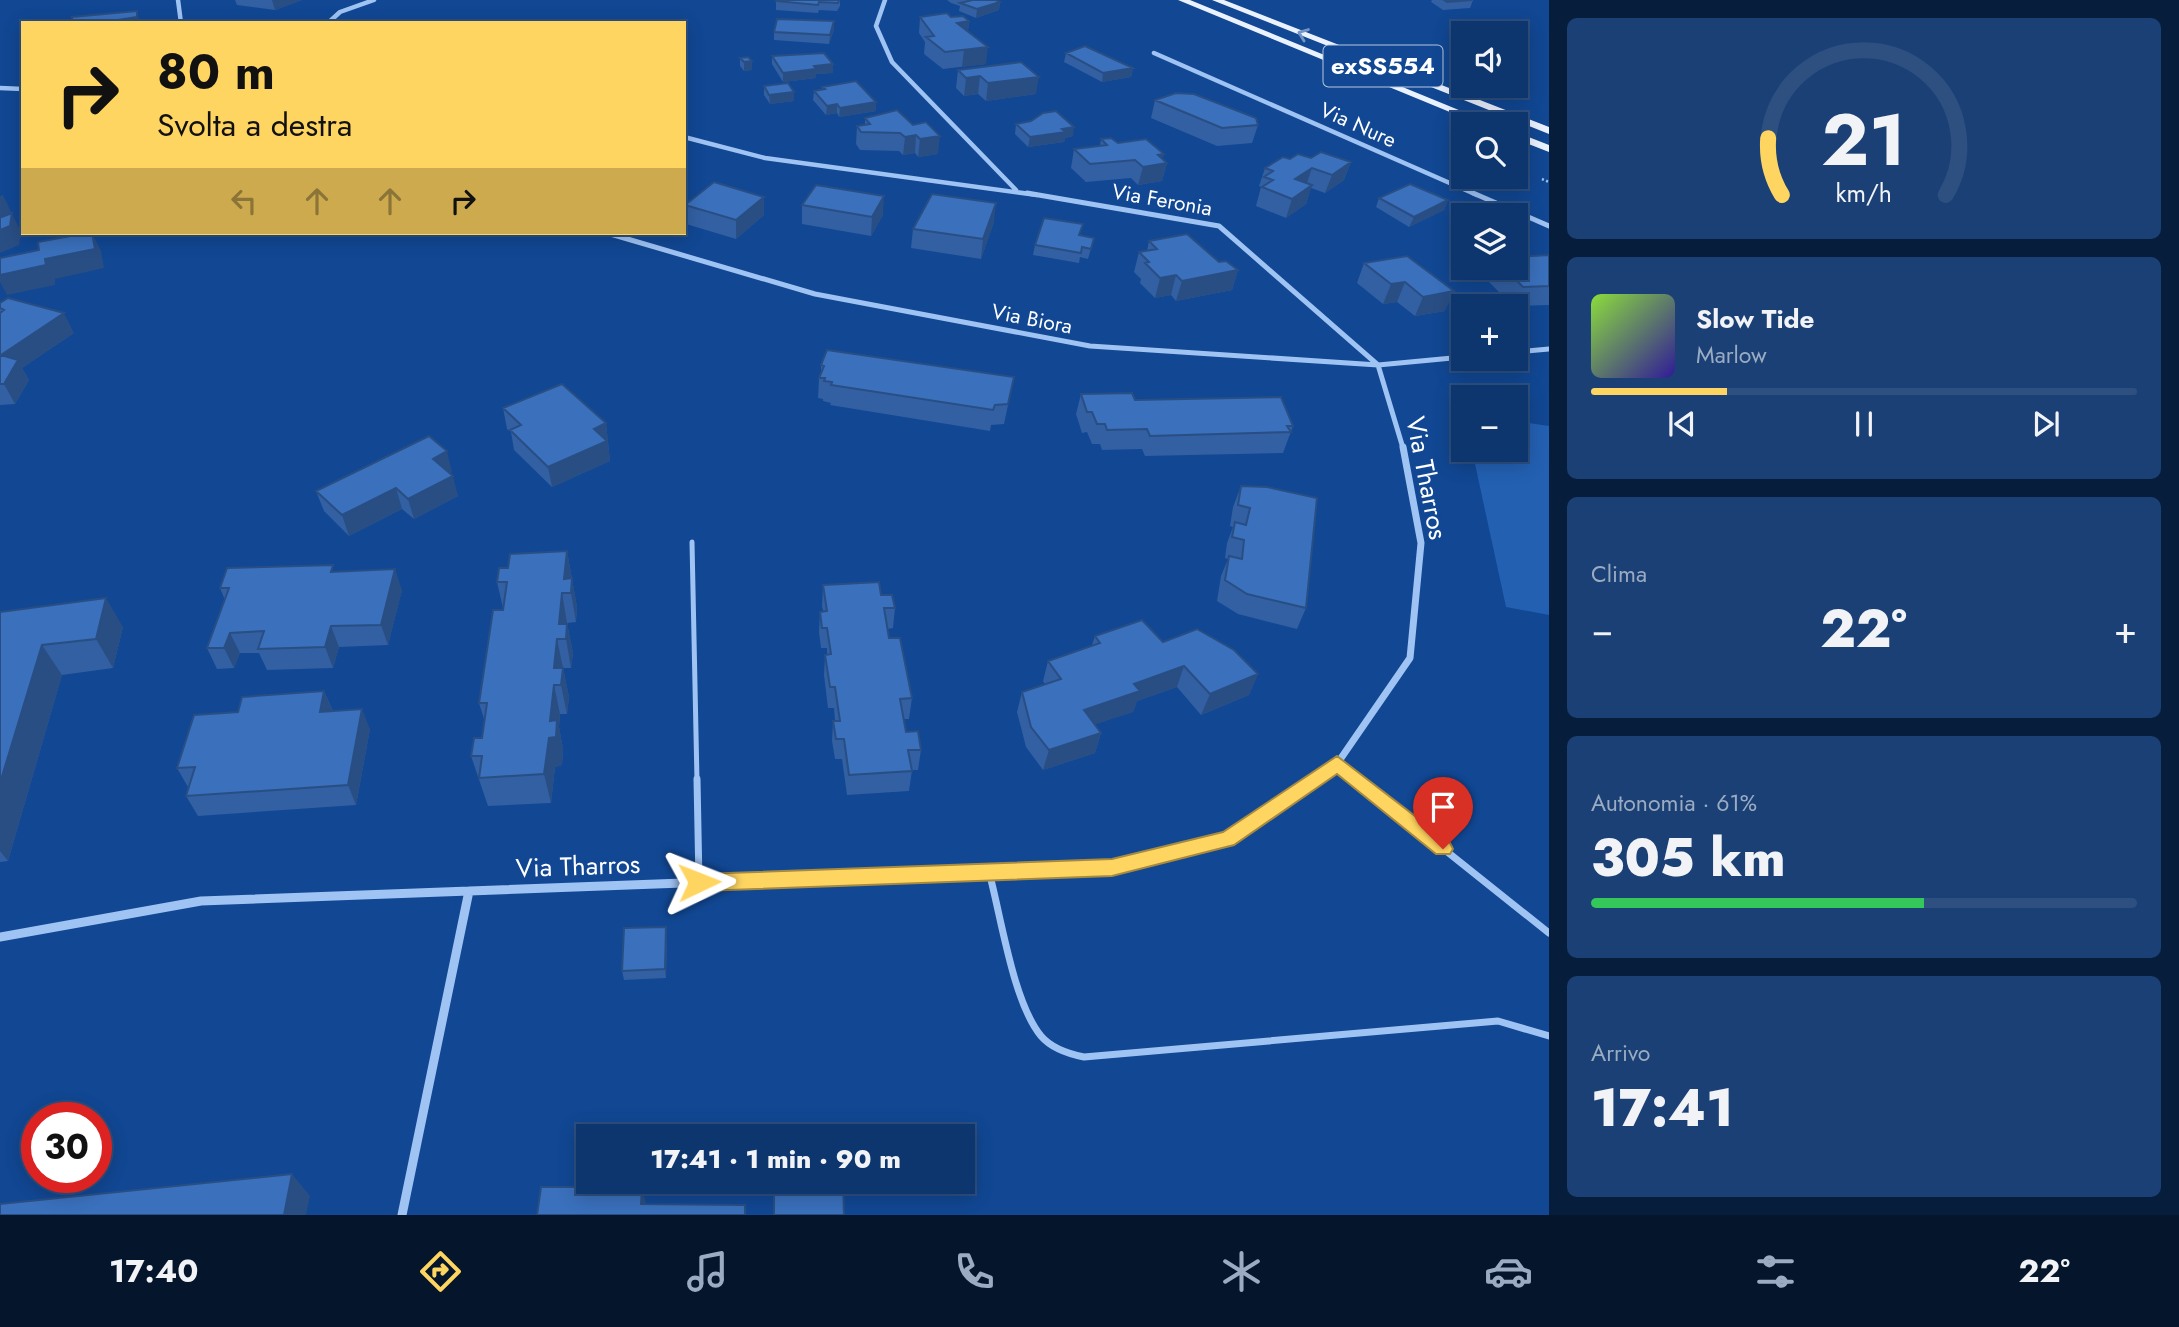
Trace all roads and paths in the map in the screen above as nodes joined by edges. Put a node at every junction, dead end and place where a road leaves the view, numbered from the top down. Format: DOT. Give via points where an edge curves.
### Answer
graph roads {
  1 [pos="178,0"];
  2 [pos="374,0"];
  3 [pos="886,0"];
  4 [pos="1182,0"];
  5 [pos="1216,0"];
  6 [pos="181,21"];
  7 [pos="330,21"];
  8 [pos="1154,53"];
  9 [pos="0,88"];
  10 [pos="21,89"];
  11 [pos="1458,112"];
  12 [pos="1549,131"];
  13 [pos="686,138"];
  14 [pos="1528,140"];
  15 [pos="1549,149"];
  16 [pos="1542,179"];
  17 [pos="1549,182"];
  18 [pos="1016,191"];
  19 [pos="1549,226"];
  20 [pos="614,235"];
  21 [pos="1549,349"];
  22 [pos="1528,351"];
  23 [pos="1451,358"];
  24 [pos="1378,365"];
  25 [pos="692,542"];
  26 [pos="1337,764"];
  27 [pos="989,872"];
  28 [pos="699,882"];
  29 [pos="469,891"];
  30 [pos="1549,933"];
  31 [pos="0,937"];
  32 [pos="1549,1036"];
  33 [pos="402,1215"];
  1 -- 6 [label="street"];
  2 -- 7 [label="street" via="340,12"];
  3 -- 18 [label="street" via="876,26 892,62"];
  4 -- 11 [label="main road, exSS554"];
  12 -- 5 [label="main road, exSS554, one-way"];
  8 -- 19 [label="street, Via Nure"];
  9 -- 10 [label="street"];
  13 -- 18 [label="street, Via Feronia" via="765,158"];
  14 -- 15 [label="main road"];
  16 -- 17 [label="path"];
  18 -- 24 [label="street, Via Feronia" via="1219,226"];
  20 -- 24 [label="street, Via Biora" via="815,294 1090,346"];
  21 -- 22 [label="street"];
  23 -- 24 [label="street, Via Biora"];
  24 -- 26 [label="street, Via Tharros" via="1400,431 1421,543 1410,658"];
  25 -- 28 [label="lane"];
  26 -- 27 [label="street, Via Tharros" via="1228,839 1112,867"];
  26 -- 30 [label="lane"];
  27 -- 28 [label="street, Via Tharros"];
  27 -- 32 [label="lane" via="1032,1023 1046,1041 1068,1055 1499,1020"];
  28 -- 29 [label="street, Via Tharros"];
  29 -- 31 [label="street, Via Tharros" via="201,901"];
  29 -- 33 [label="street"];
}
